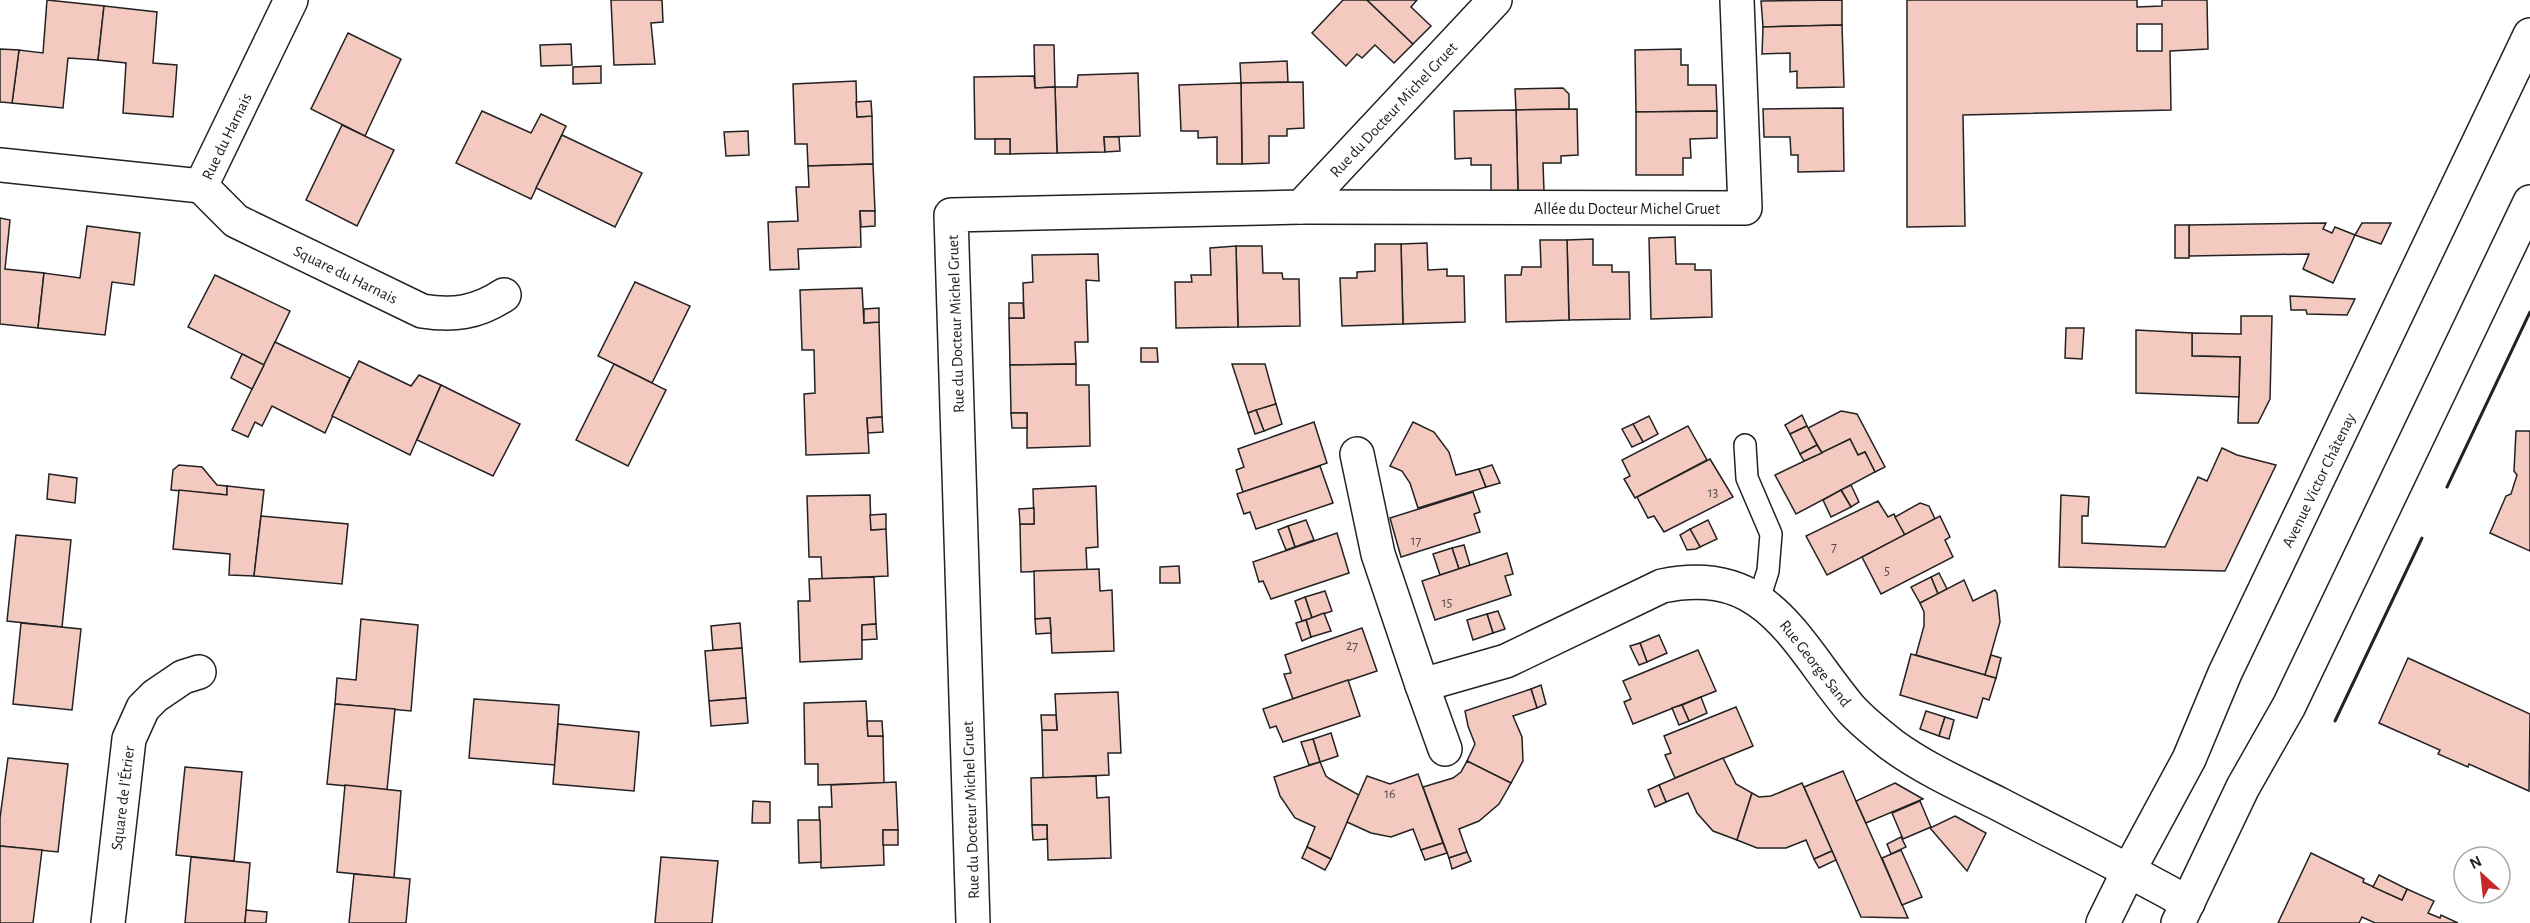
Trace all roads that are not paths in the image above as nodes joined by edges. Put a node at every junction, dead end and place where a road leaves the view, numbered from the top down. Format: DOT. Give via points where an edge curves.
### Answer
graph roads {
  1 [pos="291,0"];
  2 [pos="1495,0"];
  3 [pos="1737,0"];
  4 [pos="2530,35"];
  5 [pos="0,165"];
  6 [pos="201,186"];
  7 [pos="2530,202"];
  8 [pos="1301,207"];
  9 [pos="504,295"];
  10 [pos="1745,445"];
  11 [pos="1357,454"];
  12 [pos="1759,599"];
  13 [pos="199,672"];
  14 [pos="1422,685"];
  15 [pos="1445,749"];
  16 [pos="2129,870"];
  17 [pos="2183,913"];
  18 [pos="108,923"];
  19 [pos="973,923"];
  20 [pos="2103,923"];
  1 -- 6 [label="street, Rue du Harnais"];
  2 -- 8 [label="street, Rue du Docteur Michel Gruet"];
  3 -- 8 [label="street, Allée du Docteur Michel Gruet" via="1745,208"];
  4 -- 16 [label="street, Avenue Victor Châtenay" via="2225,674 2189,759"];
  5 -- 6 [label="street, Rue du Harnais"];
  6 -- 9 [label="street, Square du Harnais" via="236,221 422,311 445,315 469,312"];
  7 -- 17 [label="street" via="2289,706 2243,787"];
  8 -- 19 [label="street, Rue du Docteur Michel Gruet" via="951,215"];
  10 -- 12 [label="lane" via="1747,478 1772,534"];
  11 -- 14 [label="street" via="1378,554"];
  12 -- 14 [label="street, Rue George Sand" via="1708,581 1662,586 1506,661"];
  12 -- 16 [label="street, Rue George Sand" via="1779,616 1852,710 1893,746 1936,772"];
  13 -- 18 [label="street, Square de l'Étrier" via="183,677 155,696 143,708 129,739"];
  14 -- 15 [label="street"];
  16 -- 17 [label="street, Rue George Sand"];
  16 -- 20 [label="street, Avenue Victor Châtenay"];
}
